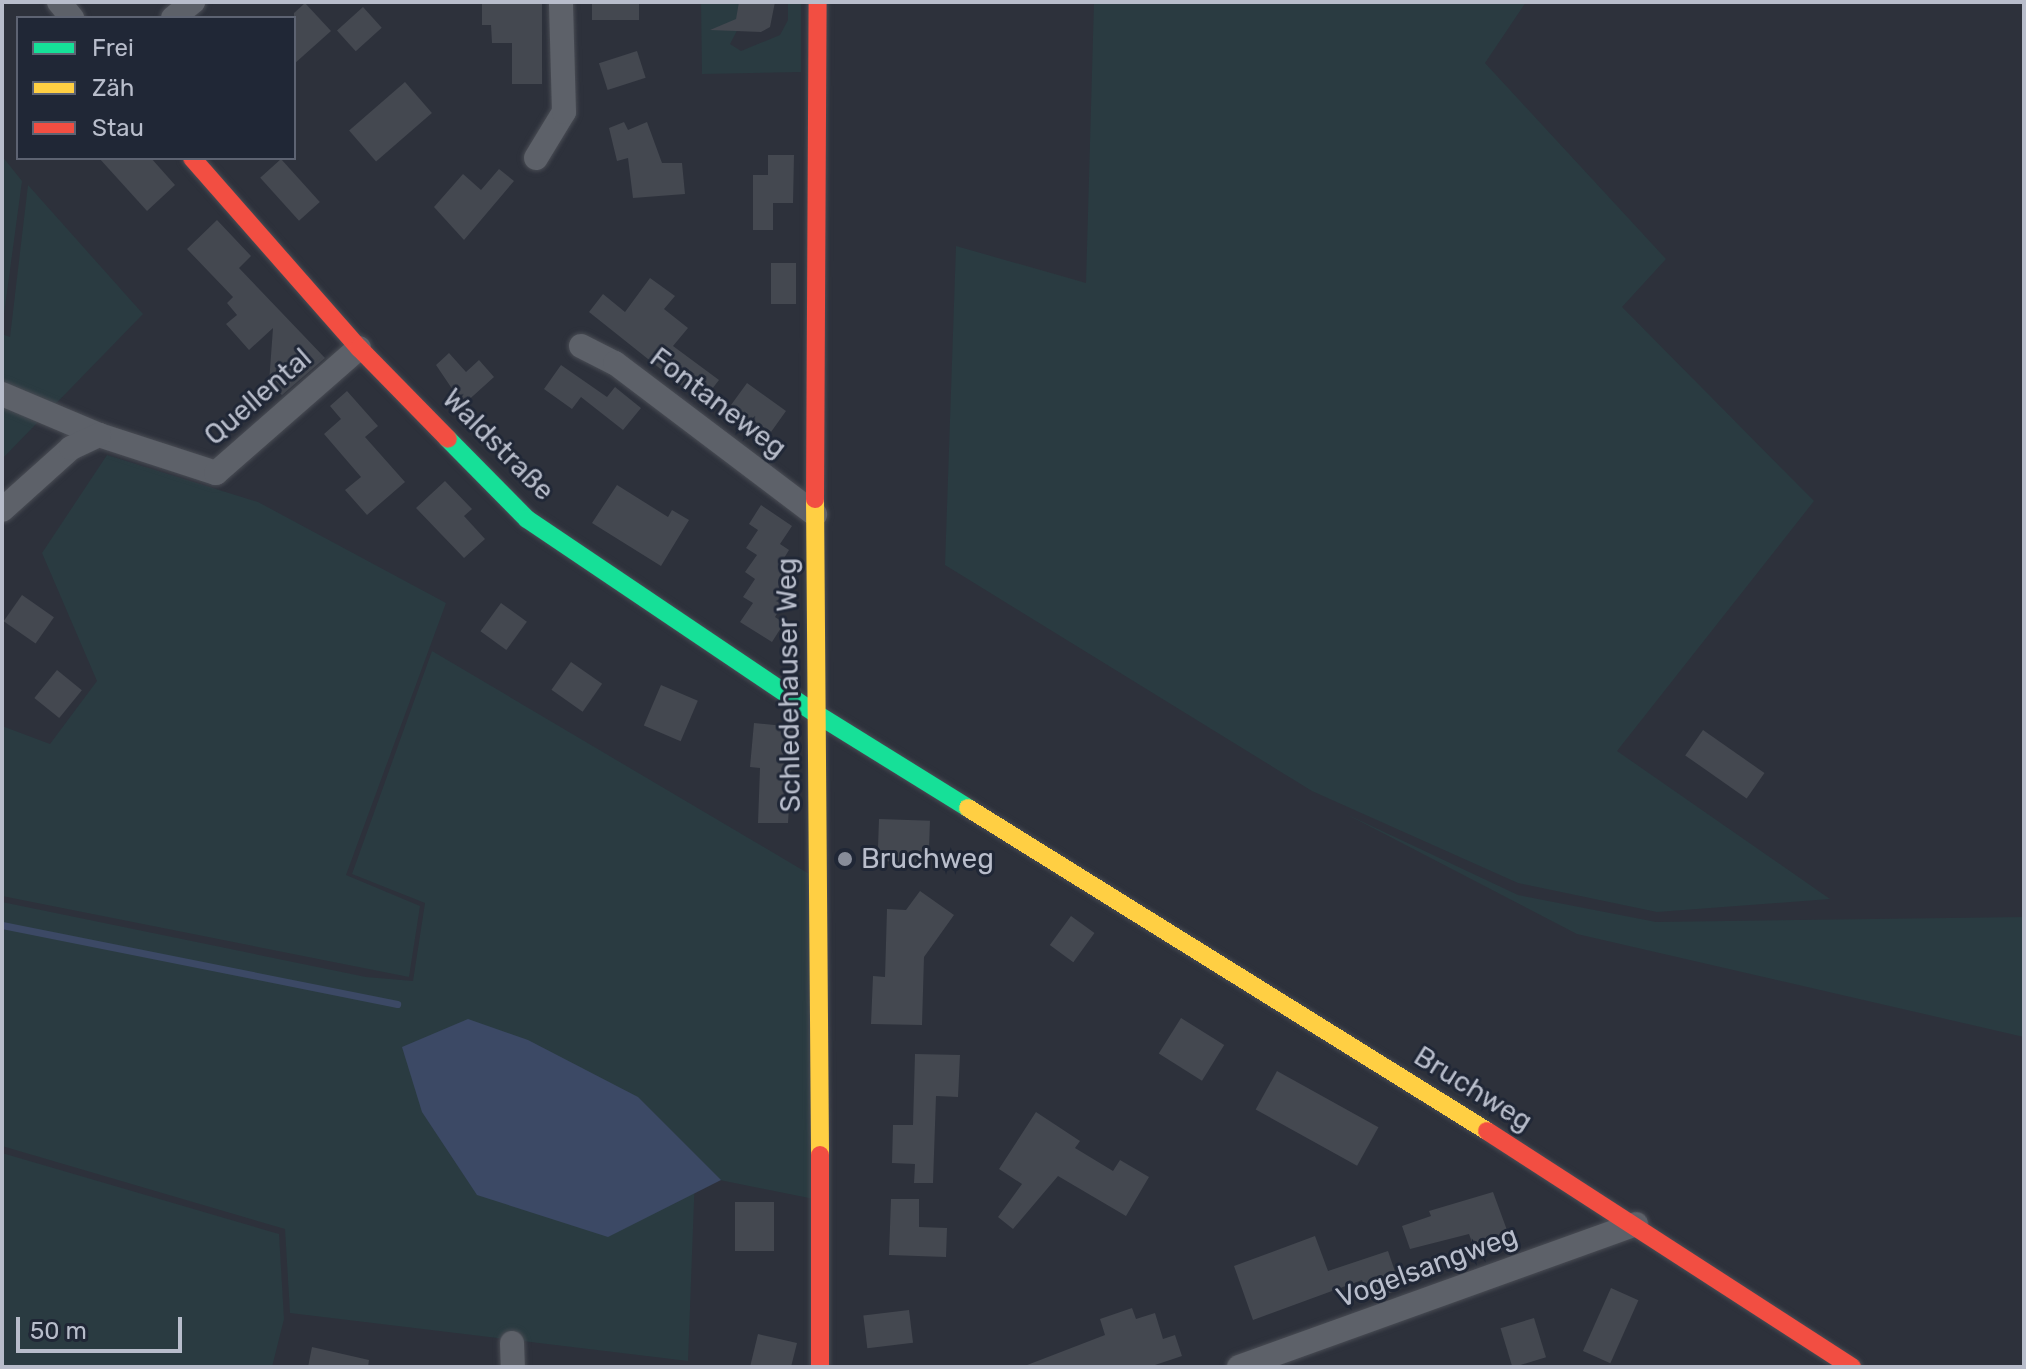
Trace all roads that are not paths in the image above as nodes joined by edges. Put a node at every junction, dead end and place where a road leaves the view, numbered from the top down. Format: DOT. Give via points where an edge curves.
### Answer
graph roads {
  1 [pos="193,2"];
  2 [pos="561,2"];
  3 [pos="818,2"];
  4 [pos="176,16"];
  5 [pos="536,158"];
  6 [pos="194,160"];
  7 [pos="581,346"];
  8 [pos="359,348"];
  9 [pos="2,394"];
  10 [pos="99,435"];
  11 [pos="2,510"];
  12 [pos="815,514"];
  13 [pos="815,713"];
  14 [pos="1636,1224"];
  15 [pos="820,1367"];
  16 [pos="1239,1367"];
  17 [pos="1852,1367"];
  1 -- 4 [label="street"];
  2 -- 5 [label="street" via="564,112"];
  3 -- 12 [label="street, Schledehauser Weg"];
  6 -- 8 [label="street, Waldstraße"];
  7 -- 12 [label="street, Fontaneweg" via="615,363"];
  8 -- 10 [label="street, Quellental" via="216,473"];
  8 -- 13 [label="street, Waldstraße" via="527,519"];
  9 -- 10 [label="street, Quellental"];
  10 -- 11 [label="street" via="71,448"];
  12 -- 13 [label="street, Schledehauser Weg"];
  13 -- 14 [label="street, Bruchweg"];
  13 -- 15 [label="street, Schledehauser Weg" via="821,881"];
  14 -- 16 [label="street, Vogelsangweg"];
  14 -- 17 [label="street, Bruchweg"];
}
